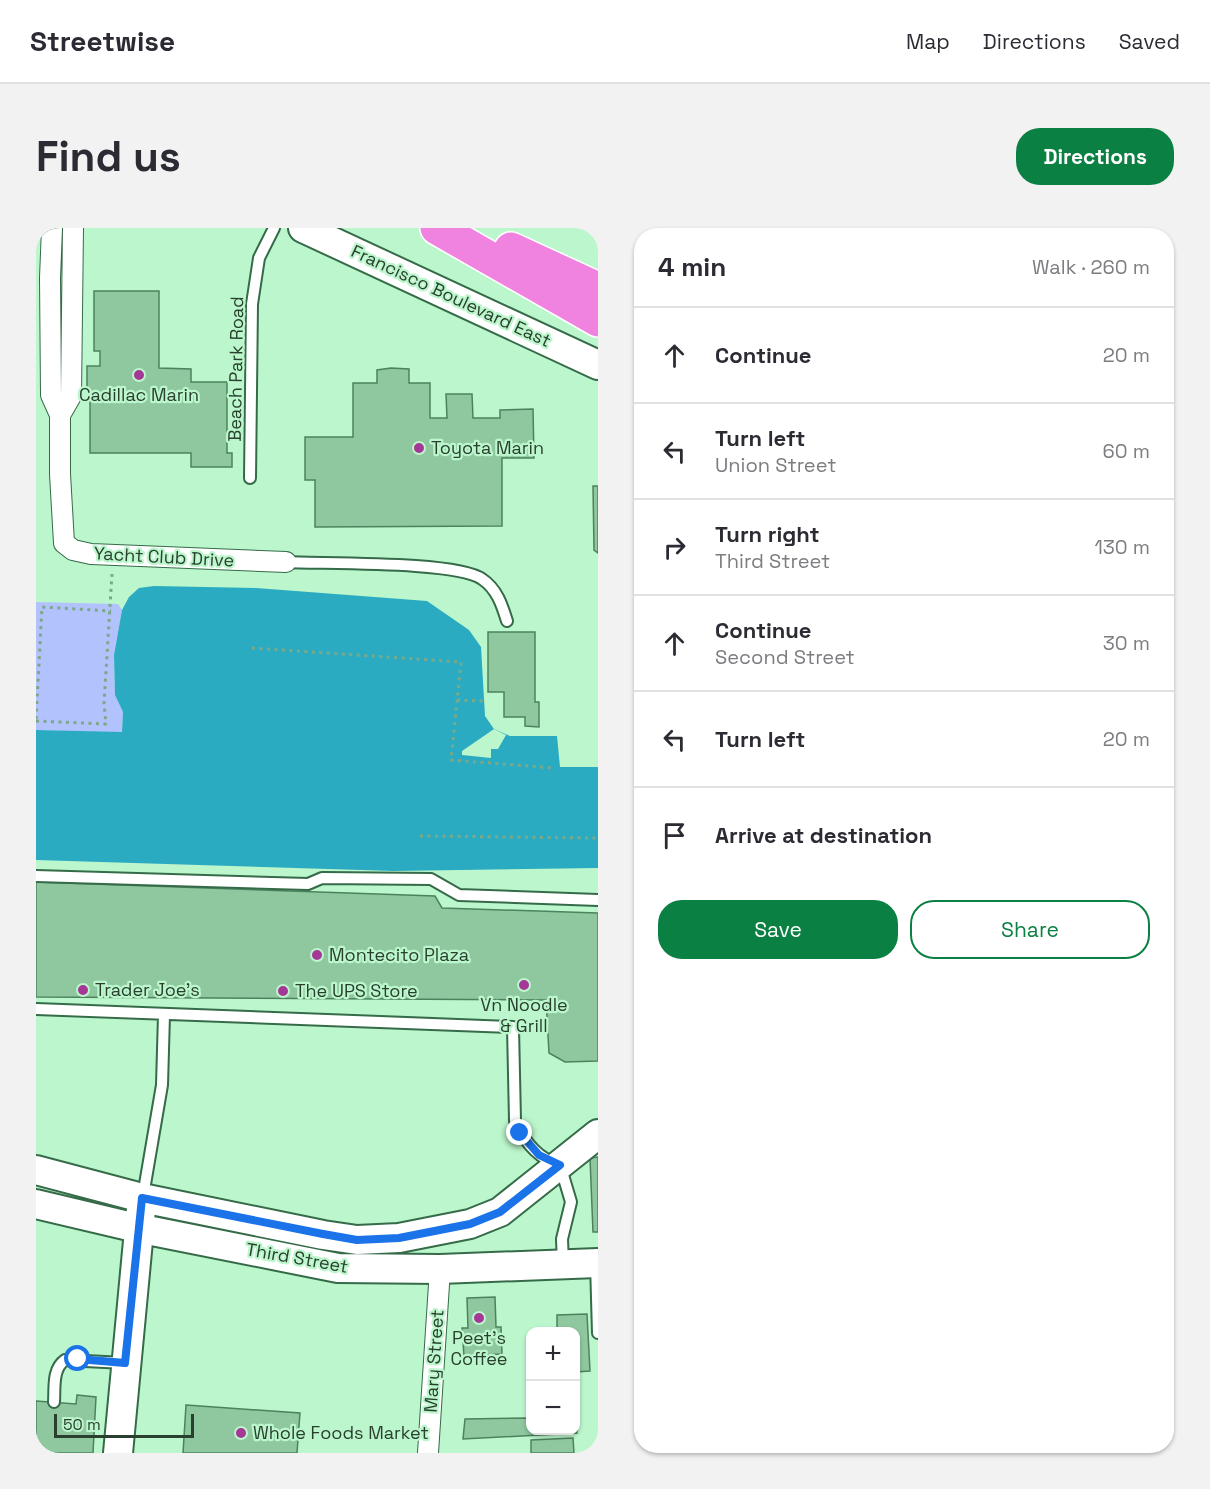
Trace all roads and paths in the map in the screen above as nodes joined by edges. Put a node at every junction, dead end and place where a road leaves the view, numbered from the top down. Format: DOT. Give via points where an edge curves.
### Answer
graph roads {
  1 [pos="52,228"];
  2 [pos="73,228"];
  3 [pos="274,228"];
  4 [pos="303,228"];
  5 [pos="437,228"];
  6 [pos="465,228"];
  7 [pos="598,289"];
  8 [pos="598,321"];
  9 [pos="598,365"];
  10 [pos="60,415"];
  11 [pos="250,478"];
  12 [pos="112,555"];
  13 [pos="286,562"];
  14 [pos="111,611"];
  15 [pos="507,621"];
  16 [pos="252,648"];
  17 [pos="457,700"];
  18 [pos="484,701"];
  19 [pos="36,720"];
  20 [pos="554,768"];
  21 [pos="420,836"];
  22 [pos="598,838"];
  23 [pos="36,876"];
  24 [pos="598,900"];
  25 [pos="36,1009"];
  26 [pos="164,1015"];
  27 [pos="598,1134"];
  28 [pos="560,1165"];
  29 [pos="36,1170"];
  30 [pos="142,1198"];
  31 [pos="36,1204"];
  32 [pos="137,1228"];
  33 [pos="597,1263"];
  34 [pos="563,1264"];
  35 [pos="440,1269"];
  36 [pos="598,1333"];
  37 [pos="125,1363"];
  38 [pos="54,1402"];
  39 [pos="118,1453"];
  40 [pos="428,1453"];
  1 -- 10 [label="street, Yacht Club Drive" via="51,395"];
  2 -- 10 [label="street, Yacht Club Drive" via="71,396"];
  3 -- 11 [label="lane, Beach Park Road" via="259,258 252,304"];
  4 -- 9 [label="main road, Francisco Boulevard East"];
  5 -- 8 [label="highway"];
  6 -- 7 [label="highway"];
  10 -- 12 [label="street, Yacht Club Drive" via="64,543 73,550"];
  12 -- 13 [label="street, Yacht Club Drive"];
  12 -- 14 [label="path"];
  13 -- 15 [label="lane" via="452,569 482,578 498,595"];
  14 -- 19 [label="path" via="42,608"];
  14 -- 19 [label="path" via="106,724"];
  16 -- 17 [label="path" via="461,662"];
  17 -- 18 [label="path"];
  17 -- 20 [label="path" via="451,760"];
  21 -- 22 [label="path"];
  23 -- 24 [label="lane" via="308,884 322,878 431,879 459,895"];
  25 -- 26 [label="lane"];
  26 -- 28 [label="lane" via="513,1028 515,1121 539,1155"];
  26 -- 30 [label="lane" via="162,1085"];
  27 -- 28 [label="main road, Third Street"];
  28 -- 30 [label="main road, Third Street" via="500,1212 470,1224 399,1238 357,1240"];
  28 -- 34 [label="lane" via="571,1202 562,1239"];
  29 -- 30 [label="main road, Third Street"];
  30 -- 32 [label="main road"];
  31 -- 32 [label="main road, Third Street"];
  32 -- 35 [label="main road, Third Street" via="338,1268"];
  32 -- 37 [label="main road"];
  33 -- 34 [label="main road, Third Street"];
  33 -- 36 [label="lane"];
  34 -- 35 [label="main road, Third Street"];
  35 -- 40 [label="street, Mary Street"];
  37 -- 38 [label="lane" via="65,1360 56,1371"];
  37 -- 39 [label="main road"];
}
